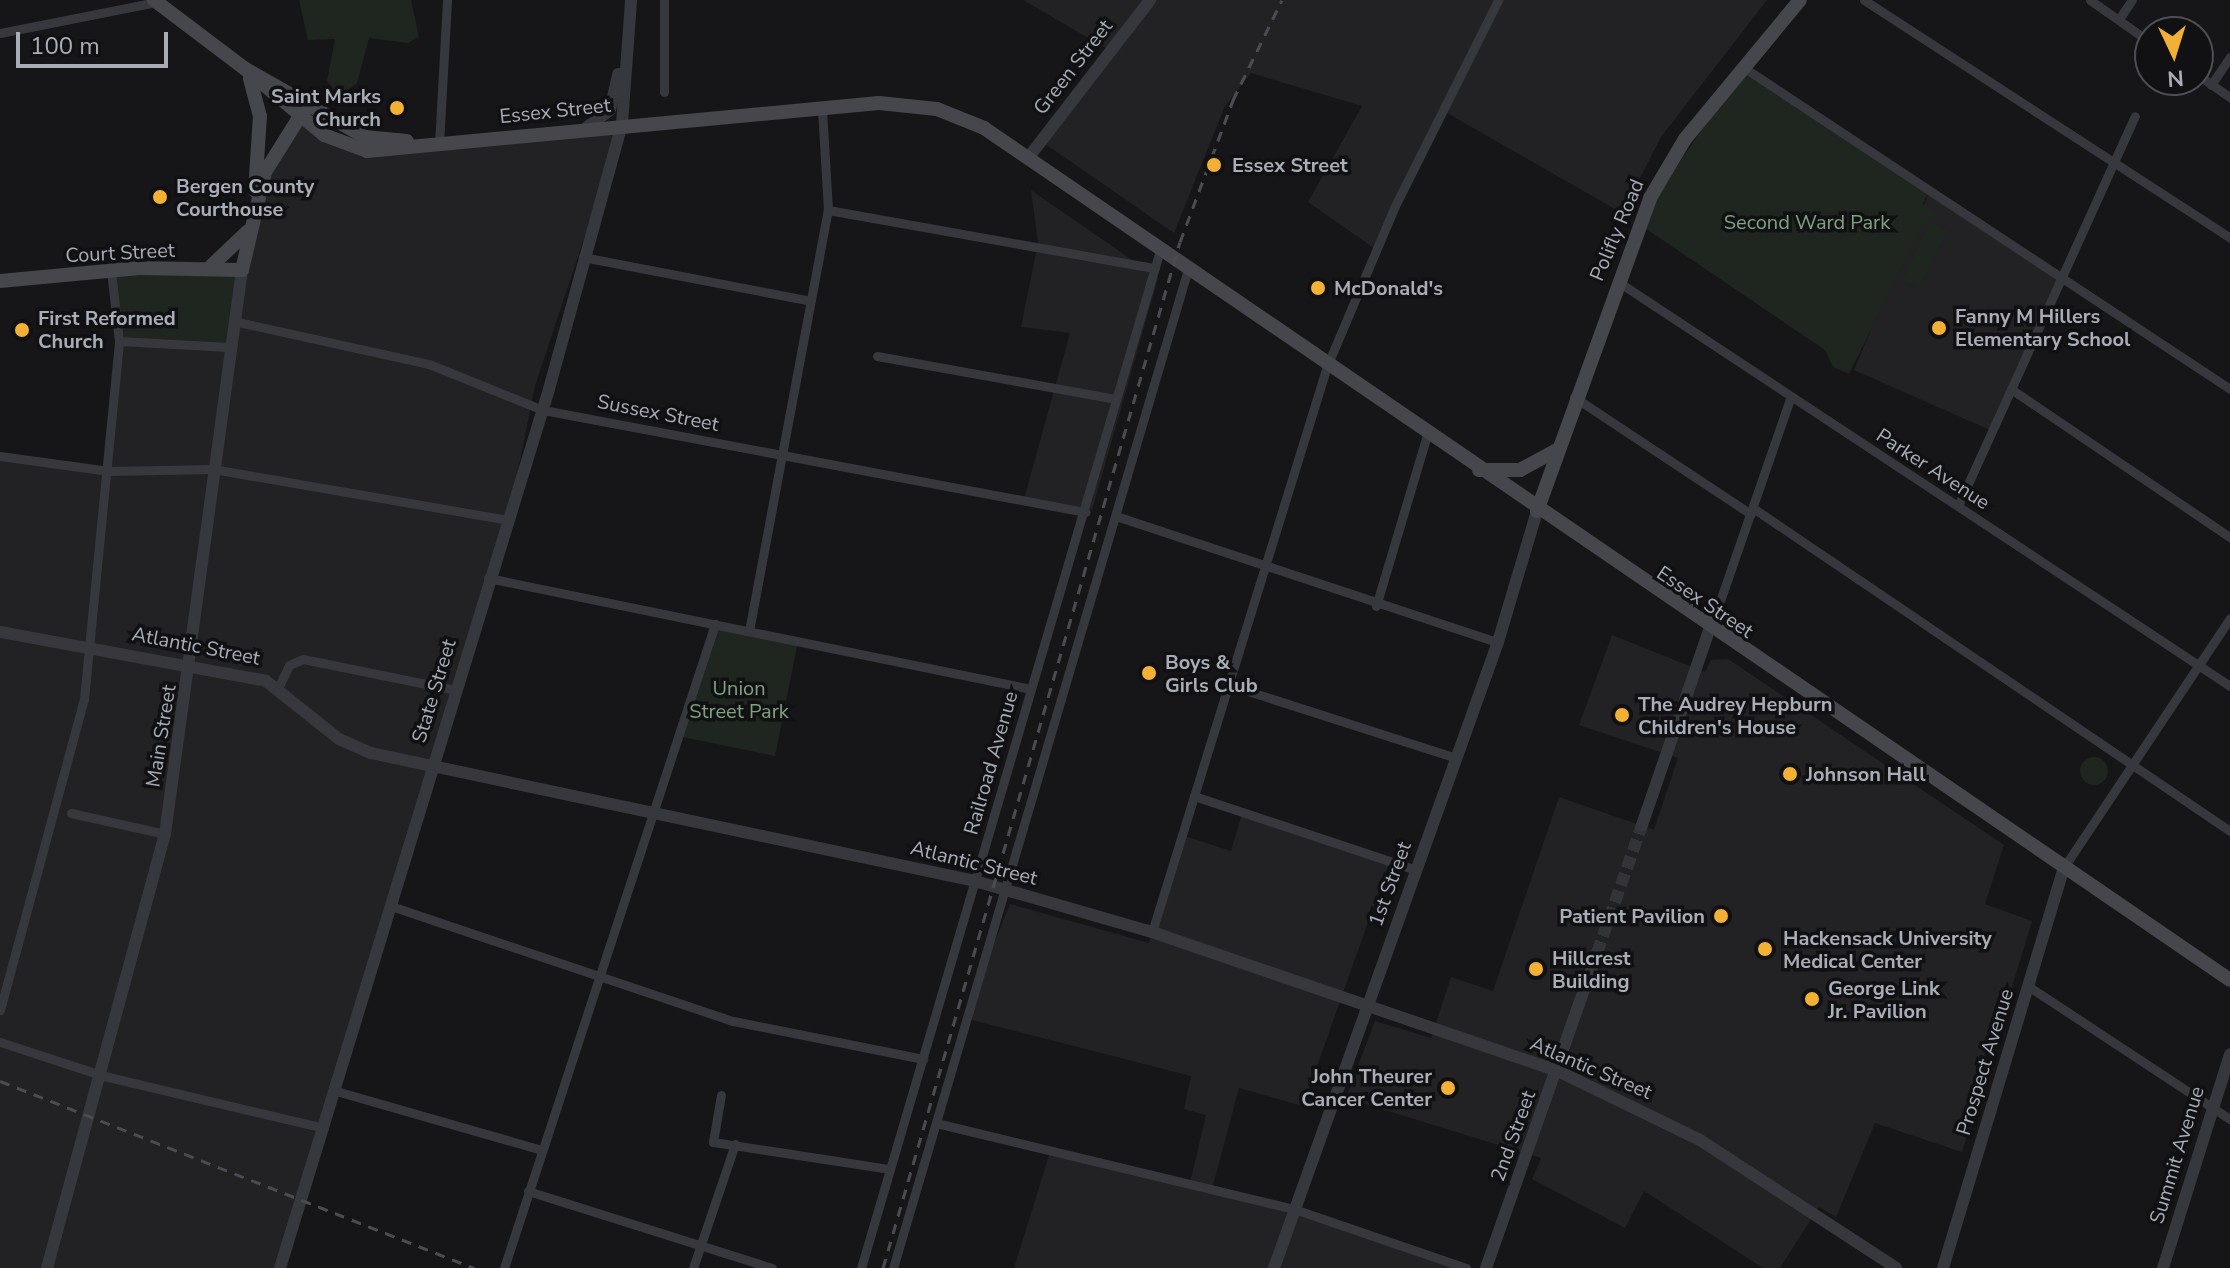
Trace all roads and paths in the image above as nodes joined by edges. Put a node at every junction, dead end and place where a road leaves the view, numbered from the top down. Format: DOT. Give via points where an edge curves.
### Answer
graph roads {
  1 [pos="447,0"];
  2 [pos="631,0"];
  3 [pos="664,0"];
  4 [pos="1150,0"];
  5 [pos="1498,0"];
  6 [pos="1800,0"];
  7 [pos="1864,0"];
  8 [pos="2090,0"];
  9 [pos="2132,0"];
  10 [pos="155,1"];
  11 [pos="2119,19"];
  12 [pos="2134,30"];
  13 [pos="0,33"];
  14 [pos="627,57"];
  15 [pos="2230,57"];
  16 [pos="1743,67"];
  17 [pos="244,68"];
  18 [pos="2214,81"];
  19 [pos="664,92"];
  20 [pos="822,108"];
  21 [pos="304,110"];
  22 [pos="2135,116"];
  23 [pos="622,124"];
  24 [pos="586,128"];
  25 [pos="439,144"];
  26 [pos="1028,158"];
  27 [pos="2114,161"];
  28 [pos="257,200"];
  29 [pos="828,210"];
  30 [pos="252,225"];
  31 [pos="2230,238"];
  32 [pos="1160,250"];
  33 [pos="583,257"];
  34 [pos="1155,268"];
  35 [pos="1188,269"];
  36 [pos="206,270"];
  37 [pos="242,270"];
  38 [pos="111,271"];
  39 [pos="2061,277"];
  40 [pos="0,281"];
  41 [pos="1617,281"];
  42 [pos="811,301"];
  43 [pos="233,321"];
  44 [pos="119,341"];
  45 [pos="229,347"];
  46 [pos="877,356"];
  47 [pos="1327,366"];
  48 [pos="2011,389"];
  49 [pos="2230,389"];
  50 [pos="1574,397"];
  51 [pos="1115,399"];
  52 [pos="1790,399"];
  53 [pos="543,410"];
  54 [pos="1427,435"];
  55 [pos="1557,450"];
  56 [pos="784,455"];
  57 [pos="0,459"];
  58 [pos="213,469"];
  59 [pos="1478,470"];
  60 [pos="109,471"];
  61 [pos="1958,506"];
  62 [pos="1537,511"];
  63 [pos="1752,511"];
  64 [pos="1085,512"];
  65 [pos="1116,516"];
  66 [pos="508,520"];
  67 [pos="2230,537"];
  68 [pos="1265,568"];
  69 [pos="488,578"];
  70 [pos="1376,606"];
  71 [pos="2230,618"];
  72 [pos="715,624"];
  73 [pos="1709,630"];
  74 [pos="749,631"];
  75 [pos="0,632"];
  76 [pos="1498,642"];
  77 [pos="89,646"];
  78 [pos="2200,665"];
  79 [pos="192,667"];
  80 [pos="1229,685"];
  81 [pos="2230,686"];
  82 [pos="278,688"];
  83 [pos="1031,689"];
  84 [pos="455,690"];
  85 [pos="1456,758"];
  86 [pos="2129,762"];
  87 [pos="432,766"];
  88 [pos="1194,796"];
  89 [pos="71,813"];
  90 [pos="653,813"];
  91 [pos="1642,825"];
  92 [pos="2230,831"];
  93 [pos="165,834"];
  94 [pos="2064,867"];
  95 [pos="1416,870"];
  96 [pos="975,881"];
  97 [pos="1007,890"];
  98 [pos="391,906"];
  99 [pos="1152,932"];
  100 [pos="1591,970"];
  101 [pos="599,976"];
  102 [pos="2230,980"];
  103 [pos="2028,986"];
  104 [pos="1367,1009"];
  105 [pos="0,1010"];
  106 [pos="0,1042"];
  107 [pos="2230,1054"];
  108 [pos="923,1059"];
  109 [pos="1558,1071"];
  110 [pos="104,1076"];
  111 [pos="336,1091"];
  112 [pos="721,1095"];
  113 [pos="2213,1107"];
  114 [pos="2230,1119"];
  115 [pos="936,1123"];
  116 [pos="324,1128"];
  117 [pos="735,1144"];
  118 [pos="542,1150"];
  119 [pos="890,1169"];
  120 [pos="528,1191"];
  121 [pos="1294,1209"];
  122 [pos="699,1245"];
  123 [pos="47,1268"];
  124 [pos="280,1268"];
  125 [pos="504,1268"];
  126 [pos="693,1268"];
  127 [pos="772,1268"];
  128 [pos="861,1268"];
  129 [pos="893,1268"];
  130 [pos="1274,1268"];
  131 [pos="1466,1268"];
  132 [pos="1486,1268"];
  133 [pos="1896,1268"];
  134 [pos="1943,1268"];
  135 [pos="2163,1268"];
  1 -- 25 [label="street"];
  2 -- 14 [label="street"];
  3 -- 19 [label="street"];
  4 -- 26 [label="street, Green Street"];
  5 -- 47 [label="street" via="1394,208"];
  6 -- 16 [label="main road, Polifly Road"];
  7 -- 27 [label="street"];
  8 -- 11 [label="street"];
  9 -- 11 [label="street"];
  10 -- 13 [label="street"];
  10 -- 17 [label="main road"];
  11 -- 12 [label="street"];
  14 -- 23 [label="street, State Street"];
  14 -- 24 [label="street" via="610,110"];
  15 -- 18 [label="street"];
  16 -- 39 [label="street"];
  16 -- 41 [label="main road, Polifly Road" via="1667,168"];
  17 -- 21 [label="main road"];
  17 -- 28 [label="main road, Main Street" via="259,95"];
  20 -- 23 [label="main road, Essex Street"];
  20 -- 26 [label="main road, Essex Street" via="879,103 937,109 984,128"];
  20 -- 29 [label="street"];
  21 -- 25 [label="main road, Essex Street" via="365,137"];
  21 -- 25 [label="main road, Essex Street" via="314,127 367,151"];
  21 -- 28 [label="main road, Main Street" via="275,152"];
  22 -- 27 [label="street"];
  23 -- 24 [label="main road, Essex Street"];
  23 -- 33 [label="street, State Street"];
  24 -- 25 [label="main road, Essex Street"];
  26 -- 32 [label="main road, Essex Street"];
  27 -- 31 [label="street"];
  27 -- 39 [label="street"];
  28 -- 30 [label="main road, Main Street"];
  29 -- 34 [label="street"];
  29 -- 42 [label="street"];
  30 -- 36 [label="main road" via="226,259"];
  30 -- 37 [label="main road, Main Street"];
  32 -- 34 [label="street, Railroad Avenue"];
  32 -- 35 [label="main road, Essex Street"];
  33 -- 42 [label="street"];
  33 -- 53 [label="street, State Street"];
  34 -- 51 [label="street, Railroad Avenue"];
  35 -- 47 [label="main road, Essex Street"];
  35 -- 65 [label="street"];
  36 -- 37 [label="main road, Court Street"];
  36 -- 38 [label="main road, Court Street"];
  37 -- 43 [label="street, Main Street"];
  38 -- 40 [label="main road, Court Street"];
  38 -- 44 [label="street"];
  39 -- 48 [label="street"];
  39 -- 49 [label="street"];
  41 -- 50 [label="main road, Polifly Road"];
  41 -- 52 [label="street, Parker Avenue"];
  42 -- 56 [label="street"];
  43 -- 45 [label="street, Main Street"];
  43 -- 53 [label="street, Sussex Street" via="429,364"];
  44 -- 45 [label="street"];
  44 -- 60 [label="street"];
  45 -- 58 [label="street, Main Street"];
  46 -- 51 [label="street"];
  47 -- 54 [label="main road, Essex Street"];
  47 -- 68 [label="street"];
  48 -- 61 [label="street"];
  48 -- 67 [label="street"];
  50 -- 55 [label="main road, Polifly Road"];
  50 -- 63 [label="street"];
  51 -- 64 [label="street, Railroad Avenue"];
  52 -- 61 [label="street, Parker Avenue"];
  52 -- 63 [label="street"];
  53 -- 56 [label="street, Sussex Street"];
  53 -- 66 [label="street, State Street"];
  54 -- 59 [label="main road, Essex Street"];
  54 -- 70 [label="street"];
  55 -- 59 [label="main road" via="1520,470"];
  55 -- 62 [label="main road, Polifly Road"];
  56 -- 64 [label="street, Sussex Street"];
  56 -- 74 [label="street"];
  57 -- 60 [label="street"];
  58 -- 60 [label="street"];
  58 -- 66 [label="street"];
  58 -- 79 [label="street, Main Street"];
  59 -- 62 [label="main road, Essex Street"];
  60 -- 77 [label="street"];
  61 -- 78 [label="street, Parker Avenue"];
  62 -- 73 [label="main road, Essex Street"];
  62 -- 76 [label="street, 1st Street"];
  63 -- 73 [label="street"];
  63 -- 86 [label="street"];
  64 -- 83 [label="street, Railroad Avenue"];
  65 -- 68 [label="street"];
  65 -- 97 [label="street"];
  66 -- 69 [label="street, State Street"];
  68 -- 70 [label="street"];
  68 -- 80 [label="street"];
  69 -- 72 [label="street"];
  69 -- 84 [label="street, State Street"];
  70 -- 76 [label="street"];
  71 -- 78 [label="street"];
  72 -- 74 [label="street"];
  72 -- 90 [label="street"];
  73 -- 91 [label="street"];
  73 -- 94 [label="main road, Essex Street"];
  74 -- 83 [label="street"];
  75 -- 77 [label="street, Atlantic Street"];
  76 -- 85 [label="street, 1st Street"];
  77 -- 79 [label="street, Atlantic Street"];
  77 -- 105 [label="street" via="82,707"];
  78 -- 81 [label="street, Parker Avenue"];
  78 -- 86 [label="street"];
  79 -- 82 [label="street, Atlantic Street"];
  79 -- 93 [label="street, Main Street"];
  80 -- 85 [label="street"];
  80 -- 88 [label="street"];
  82 -- 84 [label="street" via="289,665 303,659"];
  82 -- 87 [label="street, Atlantic Street" via="354,746"];
  83 -- 96 [label="street, Railroad Avenue"];
  84 -- 87 [label="street, State Street"];
  85 -- 95 [label="street, 1st Street"];
  86 -- 92 [label="street"];
  86 -- 94 [label="street"];
  87 -- 90 [label="street, Atlantic Street"];
  87 -- 98 [label="street, State Street"];
  88 -- 95 [label="street"];
  88 -- 99 [label="street"];
  89 -- 93 [label="street"];
  90 -- 96 [label="street, Atlantic Street"];
  90 -- 101 [label="street"];
  93 -- 110 [label="street, Main Street"];
  94 -- 102 [label="main road, Essex Street"];
  94 -- 103 [label="street, Prospect Avenue"];
  95 -- 104 [label="street, 1st Street"];
  96 -- 97 [label="street, Atlantic Street"];
  96 -- 108 [label="street, Railroad Avenue"];
  97 -- 99 [label="street, Atlantic Street"];
  97 -- 115 [label="street"];
  98 -- 101 [label="street"];
  98 -- 111 [label="street, State Street"];
  99 -- 104 [label="street, Atlantic Street"];
  100 -- 109 [label="street, 2nd Street"];
  101 -- 108 [label="street" via="733,1021"];
  101 -- 118 [label="street"];
  103 -- 113 [label="street"];
  103 -- 134 [label="street, Prospect Avenue"];
  104 -- 109 [label="street, Atlantic Street"];
  104 -- 121 [label="street, 1st Street"];
  106 -- 110 [label="street"];
  107 -- 113 [label="street, Summit Avenue"];
  108 -- 119 [label="street, Railroad Avenue"];
  109 -- 132 [label="street, 2nd Street"];
  109 -- 133 [label="street, Atlantic Street" via="1700,1140"];
  110 -- 116 [label="street"];
  110 -- 123 [label="street, Main Street"];
  111 -- 116 [label="street, State Street"];
  111 -- 118 [label="street"];
  112 -- 117 [label="street" via="713,1142"];
  113 -- 114 [label="street"];
  113 -- 135 [label="street, Summit Avenue"];
  115 -- 121 [label="street"];
  115 -- 129 [label="street"];
  116 -- 124 [label="street, State Street"];
  117 -- 119 [label="street"];
  117 -- 122 [label="street"];
  118 -- 120 [label="street"];
  119 -- 128 [label="street, Railroad Avenue"];
  120 -- 122 [label="street"];
  120 -- 125 [label="street"];
  121 -- 130 [label="street, 1st Street"];
  121 -- 131 [label="street"];
  122 -- 126 [label="street"];
  122 -- 127 [label="street"];
}
